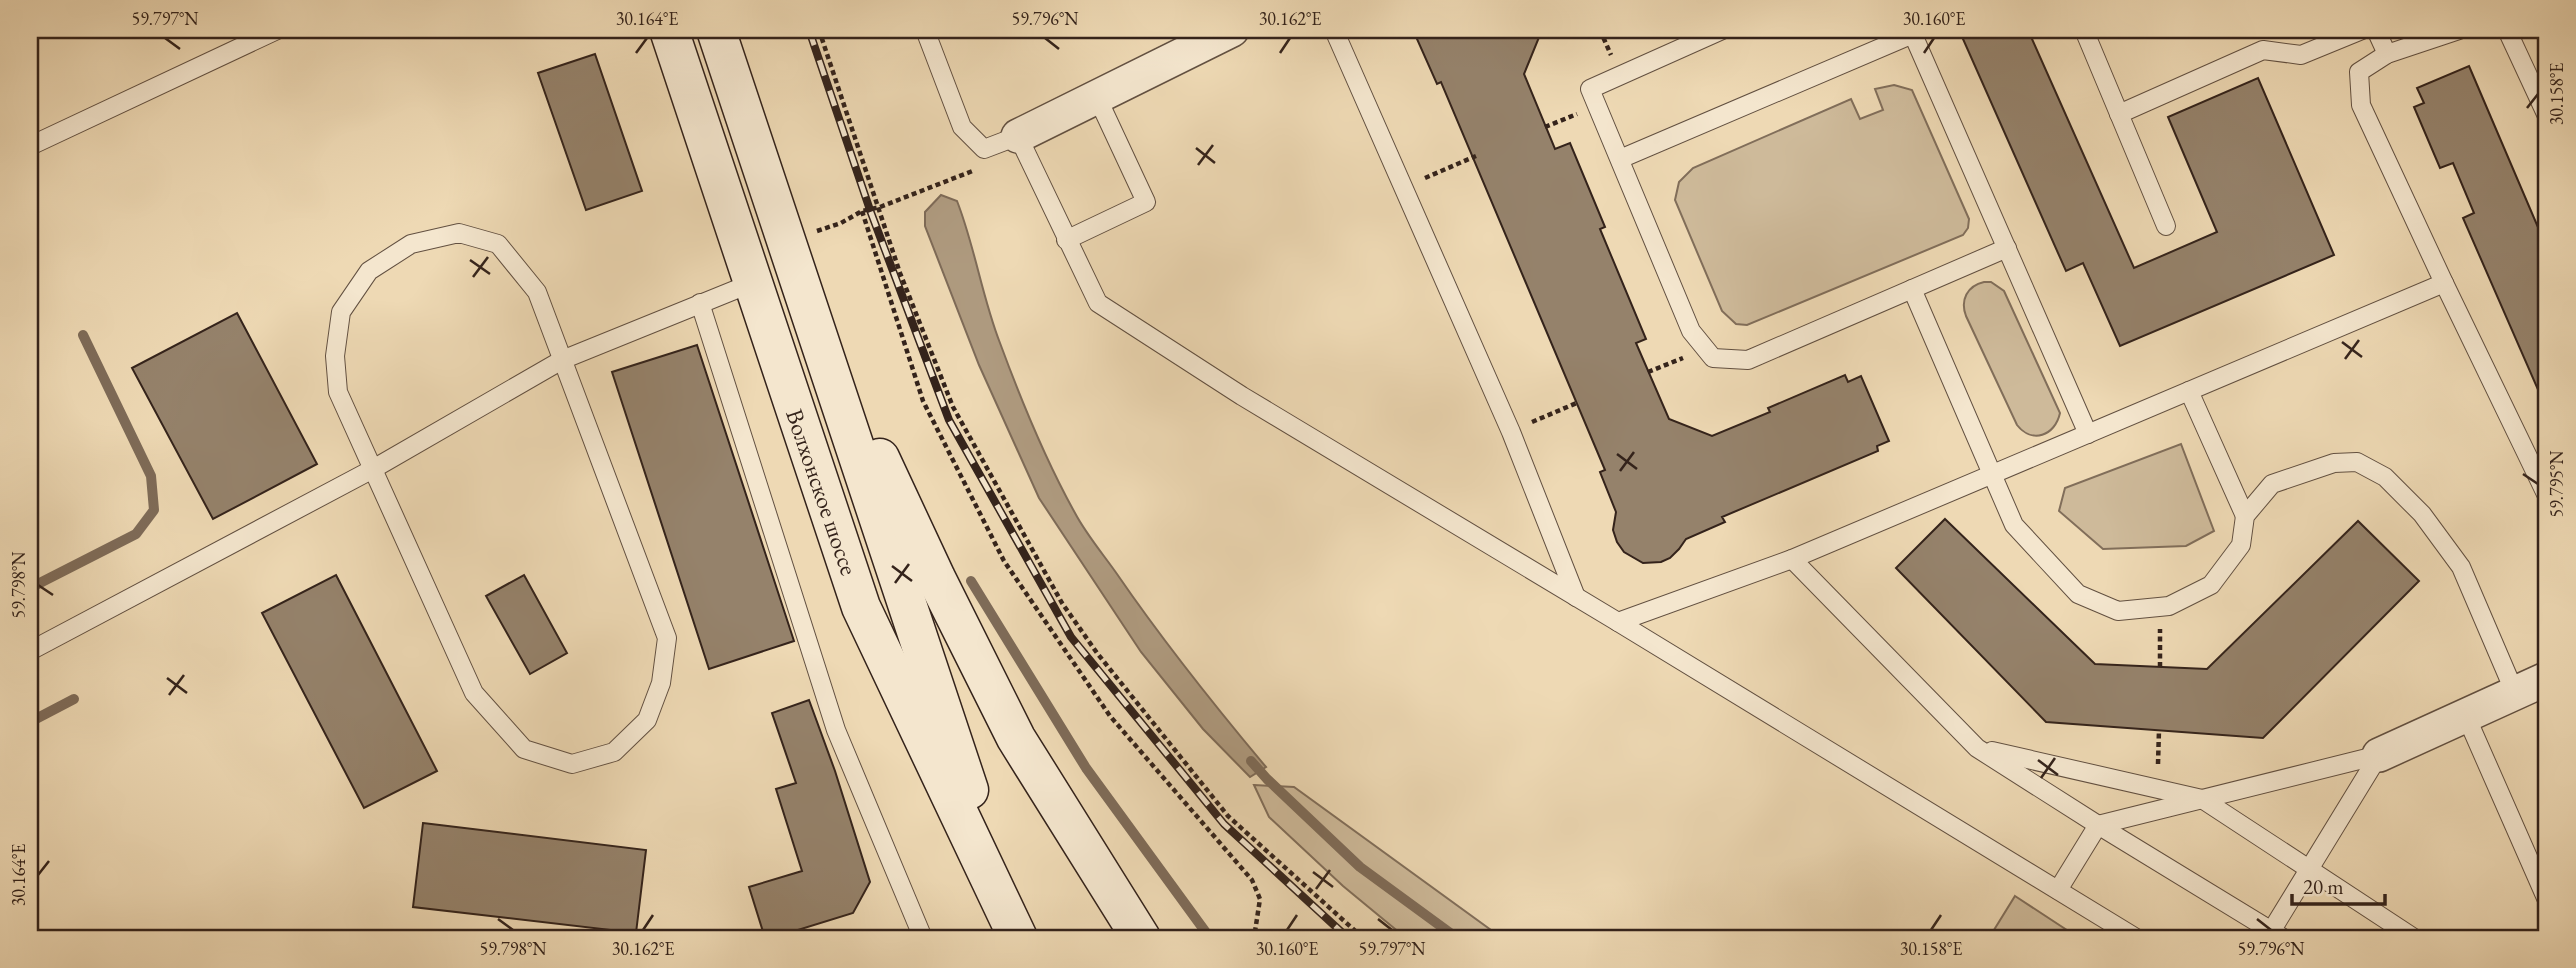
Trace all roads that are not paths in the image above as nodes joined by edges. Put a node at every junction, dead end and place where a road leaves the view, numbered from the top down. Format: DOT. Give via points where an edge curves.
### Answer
graph roads {
  1 [pos="277,30"];
  2 [pos="669,30"];
  3 [pos="716,30"];
  4 [pos="925,30"];
  5 [pos="1232,30"];
  6 [pos="1334,30"];
  7 [pos="1722,30"];
  8 [pos="2084,30"];
  9 [pos="2362,30"];
  10 [pos="2376,30"];
  11 [pos="2459,30"];
  12 [pos="2507,30"];
  13 [pos="1912,32"];
  14 [pos="2387,54"];
  15 [pos="1097,97"];
  16 [pos="2119,114"];
  17 [pos="2546,114"];
  18 [pos="1018,136"];
  19 [pos="30,146"];
  20 [pos="1620,159"];
  21 [pos="2165,226"];
  22 [pos="1066,240"];
  23 [pos="2007,248"];
  24 [pos="796,272"];
  25 [pos="752,282"];
  26 [pos="2444,283"];
  27 [pos="1912,289"];
  28 [pos="700,303"];
  29 [pos="562,360"];
  30 [pos="2189,391"];
  31 [pos="2088,434"];
  32 [pos="373,469"];
  33 [pos="1993,474"];
  34 [pos="2546,494"];
  35 [pos="2245,516"];
  36 [pos="1792,559"];
  37 [pos="1576,597"];
  38 [pos="1618,622"];
  39 [pos="30,651"];
  40 [pos="2546,679"];
  41 [pos="2515,693"];
  42 [pos="2466,716"];
  43 [pos="1978,748"];
  44 [pos="2379,755"];
  45 [pos="2202,799"];
  46 [pos="2098,825"];
  47 [pos="2309,870"];
  48 [pos="2058,890"];
  49 [pos="2546,898"];
  50 [pos="2274,936"];
  51 [pos="923,938"];
  52 [pos="1018,938"];
  53 [pos="1141,938"];
  54 [pos="2136,938"];
  55 [pos="2414,938"];
  1 -- 19 [label="lane"];
  2 -- 25 [label="main road, Волхонское шоссе"];
  3 -- 24 [label="main road, Волхонское шоссе"];
  4 -- 18 [label="lane" via="962,127 972,139 984,149"];
  5 -- 15 [label="street"];
  6 -- 37 [label="lane" via="1511,432"];
  7 -- 20 [label="lane" via="1590,89"];
  8 -- 16 [label="lane"];
  9 -- 16 [label="lane" via="2301,55 2263,50"];
  10 -- 14 [label="lane"];
  11 -- 14 [label="lane"];
  12 -- 17 [label="lane"];
  13 -- 20 [label="lane"];
  13 -- 23 [label="lane"];
  14 -- 26 [label="lane" via="2359,72 2361,105"];
  15 -- 18 [label="street"];
  15 -- 22 [label="lane" via="1146,202"];
  16 -- 21 [label="lane"];
  18 -- 22 [label="lane"];
  20 -- 27 [label="lane" via="1691,331 1713,358 1748,360"];
  22 -- 37 [label="lane" via="1098,303 1242,396"];
  23 -- 27 [label="lane"];
  23 -- 31 [label="lane"];
  24 -- 25 [label="main road" via="775,282"];
  24 -- 52 [label="main road, Волхонское шоссе"];
  24 -- 53 [label="main road" via="936,578 1016,738"];
  25 -- 28 [label="lane"];
  25 -- 52 [label="main road, Волхонское шоссе" via="861,607"];
  26 -- 30 [label="lane"];
  26 -- 34 [label="lane"];
  27 -- 33 [label="lane"];
  28 -- 29 [label="lane"];
  28 -- 51 [label="lane" via="836,730"];
  29 -- 32 [label="lane"];
  29 -- 32 [label="lane" via="537,292 498,244 459,233 411,244 369,271 341,312 335,356 338,393"];
  29 -- 32 [label="lane" via="667,638 661,683 647,720 614,752 572,764 524,749 474,693"];
  30 -- 31 [label="lane"];
  30 -- 35 [label="lane"];
  31 -- 33 [label="lane"];
  32 -- 39 [label="lane"];
  33 -- 35 [label="lane" via="2014,524 2078,594 2118,611 2169,606 2211,585 2241,545"];
  33 -- 36 [label="lane"];
  35 -- 41 [label="lane" via="2272,484 2334,463 2357,462 2385,477 2421,514 2461,567"];
  36 -- 38 [label="lane"];
  36 -- 43 [label="lane"];
  37 -- 38 [label="lane"];
  38 -- 48 [label="lane"];
  40 -- 41 [label="street"];
  41 -- 42 [label="street"];
  42 -- 44 [label="street"];
  42 -- 49 [label="lane"];
  43 -- 45 [label="lane"];
  43 -- 46 [label="lane"];
  44 -- 45 [label="lane"];
  44 -- 47 [label="lane"];
  45 -- 46 [label="lane"];
  45 -- 47 [label="lane"];
  46 -- 48 [label="lane"];
  46 -- 50 [label="lane"];
  47 -- 50 [label="lane"];
  47 -- 55 [label="lane"];
  48 -- 54 [label="lane"];
}
